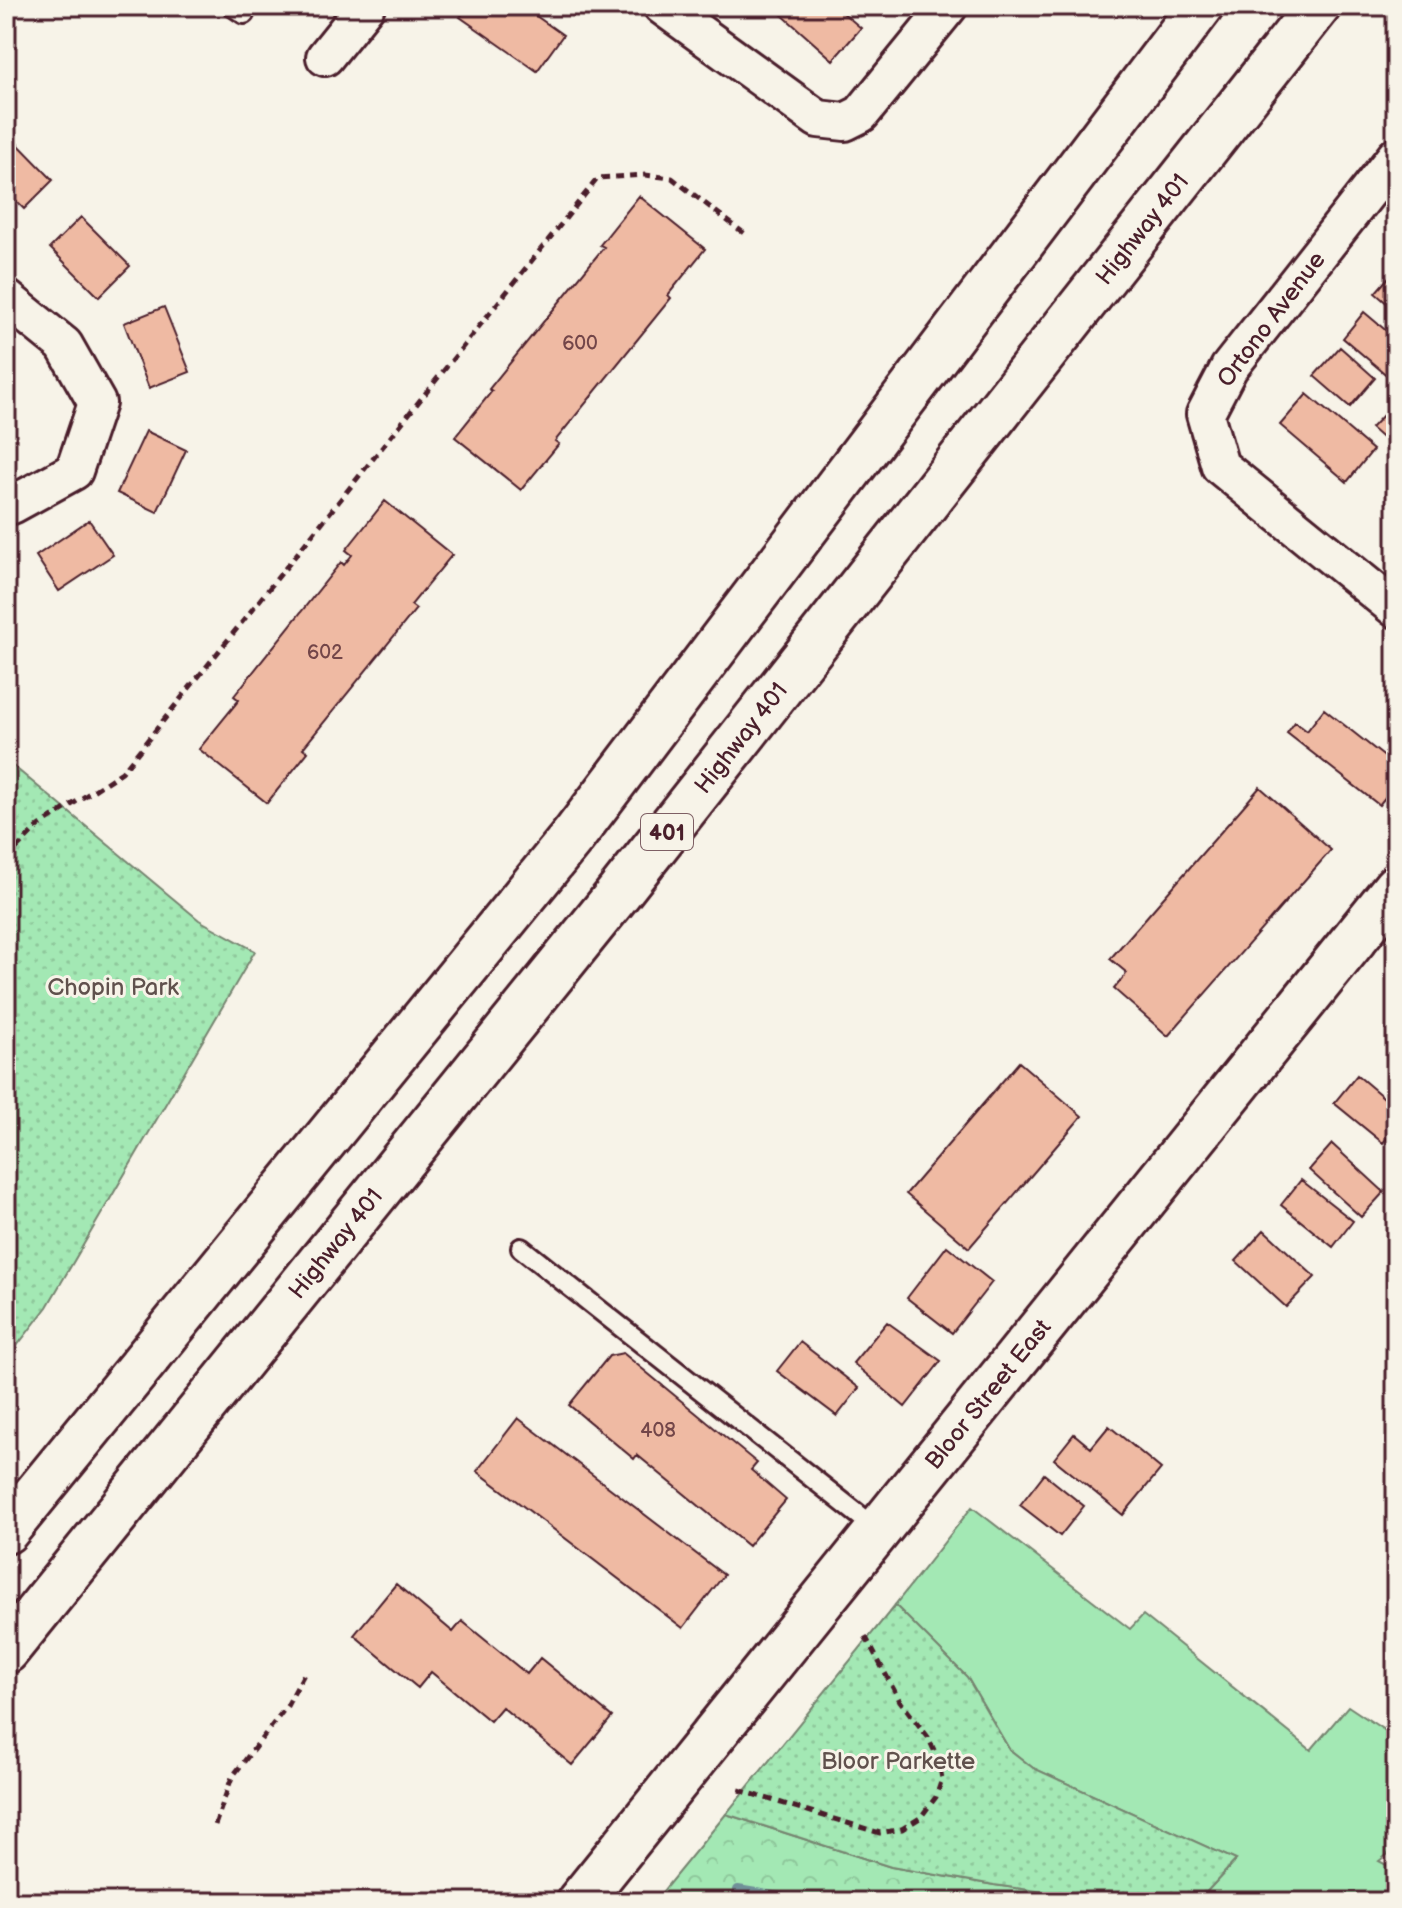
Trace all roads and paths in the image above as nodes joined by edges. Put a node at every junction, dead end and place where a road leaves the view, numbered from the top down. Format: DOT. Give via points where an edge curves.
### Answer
graph roads {
  1 [pos="366,6"];
  2 [pos="662,6"];
  3 [pos="949,6"];
  4 [pos="1201,6"];
  5 [pos="1318,6"];
  6 [pos="325,57"];
  7 [pos="1396,156"];
  8 [pos="745,234"];
  9 [pos="6,298"];
  10 [pos="6,503"];
  11 [pos="1396,609"];
  12 [pos="6,859"];
  13 [pos="1396,887"];
  14 [pos="521,1248"];
  15 [pos="878,1530"];
  16 [pos="6,1531"];
  17 [pos="864,1634"];
  18 [pos="6,1651"];
  19 [pos="304,1674"];
  20 [pos="739,1790"];
  21 [pos="215,1825"];
  22 [pos="579,1902"];
  1 -- 6 [label="street"];
  2 -- 3 [label="street" via="818,119 845,122 861,114"];
  4 -- 16 [label="main road" via="574,835"];
  5 -- 18 [label="main road, Highway 401 / 401" via="613,900"];
  7 -- 11 [label="street, Ortono Avenue" via="1229,368 1205,414 1220,466"];
  8 -- 12 [label="path" via="672,178 598,178 122,772 39,826"];
  9 -- 10 [label="street" via="64,345 97,403 74,471 12,505"];
  13 -- 15 [label="main road, Bloor Street East"];
  14 -- 15 [label="lane"];
  15 -- 22 [label="main road, Bloor Street East"];
  17 -- 20 [label="path" via="939,1761 942,1779 936,1797 920,1818 880,1833"];
  19 -- 21 [label="path" via="287,1706 232,1777"];
}
